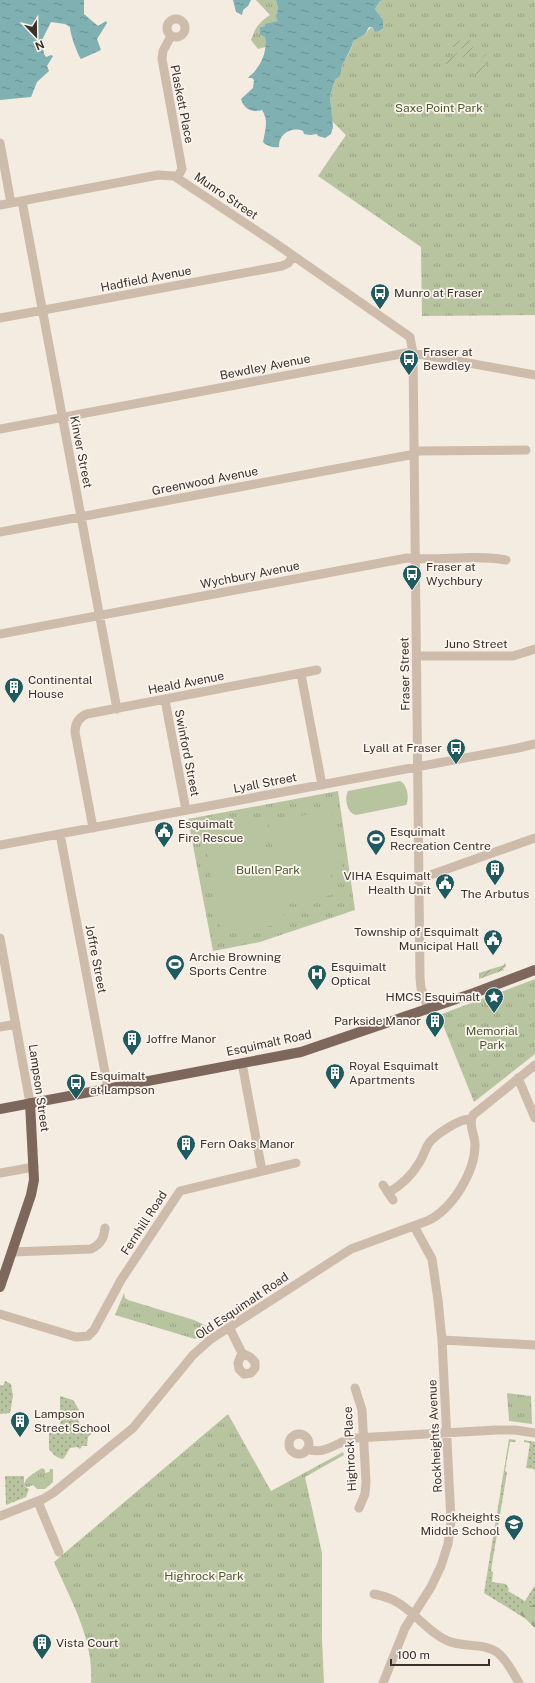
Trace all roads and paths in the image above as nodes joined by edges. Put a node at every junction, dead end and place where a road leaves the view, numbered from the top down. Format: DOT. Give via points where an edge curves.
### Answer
graph roads {
  1 [pos="171,36"];
  2 [pos="0,143"];
  3 [pos="177,178"];
  4 [pos="22,201"];
  5 [pos="11,203"];
  6 [pos="0,205"];
  7 [pos="293,257"];
  8 [pos="42,310"];
  9 [pos="0,318"];
  10 [pos="410,338"];
  11 [pos="414,353"];
  12 [pos="535,375"];
  13 [pos="62,418"];
  14 [pos="0,429"];
  15 [pos="526,450"];
  16 [pos="415,453"];
  17 [pos="81,517"];
  18 [pos="0,532"];
  19 [pos="416,559"];
  20 [pos="506,560"];
  21 [pos="99,616"];
  22 [pos="0,634"];
  23 [pos="535,649"];
  24 [pos="417,656"];
  25 [pos="317,670"];
  26 [pos="301,674"];
  27 [pos="165,700"];
  28 [pos="116,709"];
  29 [pos="535,744"];
  30 [pos="418,767"];
  31 [pos="322,785"];
  32 [pos="186,810"];
  33 [pos="93,828"];
  34 [pos="60,834"];
  35 [pos="535,838"];
  36 [pos="0,845"];
  37 [pos="419,879"];
  38 [pos="0,938"];
  39 [pos="535,970"];
  40 [pos="428,1009"];
  41 [pos="16,1024"];
  42 [pos="0,1027"];
  43 [pos="242,1063"];
  44 [pos="535,1064"];
  45 [pos="518,1078"];
  46 [pos="108,1088"];
  47 [pos="30,1103"];
  48 [pos="0,1109"];
  49 [pos="535,1118"];
  50 [pos="471,1119"];
  51 [pos="296,1163"];
  52 [pos="34,1167"];
  53 [pos="262,1171"];
  54 [pos="0,1173"];
  55 [pos="383,1185"];
  56 [pos="414,1226"];
  57 [pos="105,1228"];
  58 [pos="12,1252"];
  59 [pos="0,1286"];
  60 [pos="0,1314"];
  61 [pos="229,1327"];
  62 [pos="442,1340"];
  63 [pos="535,1345"];
  64 [pos="242,1353"];
  65 [pos="355,1388"];
  66 [pos="447,1433"];
  67 [pos="535,1433"];
  68 [pos="363,1437"];
  69 [pos="307,1449"];
  70 [pos="38,1502"];
  71 [pos="359,1508"];
  72 [pos="0,1516"];
  73 [pos="60,1552"];
  74 [pos="374,1594"];
  75 [pos="414,1614"];
  76 [pos="383,1683"];
  77 [pos="519,1683"];
  1 -- 3 [label="street, Plaskett Place" via="162,59 182,169"];
  2 -- 5 [label="street"];
  3 -- 4 [label="street, Munro Street" via="158,175"];
  3 -- 7 [label="street, Munro Street"];
  4 -- 5 [label="street, Munro Street"];
  4 -- 8 [label="street, Kinver Street"];
  5 -- 6 [label="street, Munro Street"];
  7 -- 8 [label="street, Hadfield Avenue" via="282,266"];
  7 -- 10 [label="street, Munro Street"];
  8 -- 9 [label="street, Hadfield Avenue"];
  8 -- 13 [label="street, Kinver Street"];
  10 -- 11 [label="street, Fraser Street"];
  11 -- 12 [label="street, Bewdley Avenue"];
  11 -- 13 [label="street, Bewdley Avenue"];
  11 -- 16 [label="street, Fraser Street"];
  13 -- 14 [label="street, Bewdley Avenue"];
  13 -- 17 [label="street, Kinver Street"];
  15 -- 16 [label="street, Greenwood Avenue"];
  16 -- 17 [label="street, Greenwood Avenue"];
  16 -- 19 [label="street, Fraser Street"];
  17 -- 18 [label="street, Greenwood Avenue"];
  17 -- 21 [label="street, Kinver Street"];
  19 -- 20 [label="street, Wychbury Avenue" via="446,560 486,556"];
  19 -- 21 [label="street, Wychbury Avenue" via="407,558"];
  19 -- 24 [label="street, Fraser Street"];
  21 -- 22 [label="street, Wychbury Avenue"];
  21 -- 28 [label="street, Kinver Street"];
  23 -- 24 [label="street, Juno Street" via="513,656"];
  24 -- 30 [label="street, Fraser Street"];
  25 -- 26 [label="street, Heald Avenue"];
  26 -- 27 [label="street, Heald Avenue"];
  26 -- 31 [label="street"];
  27 -- 28 [label="street, Heald Avenue"];
  27 -- 32 [label="street, Swinford Street"];
  28 -- 33 [label="street, Heald Avenue" via="87,714 78,720 75,732"];
  29 -- 30 [label="street, Lyall Street"];
  30 -- 31 [label="street, Lyall Street"];
  30 -- 37 [label="street, Fraser Street"];
  31 -- 32 [label="street, Lyall Street"];
  32 -- 33 [label="street, Lyall Street"];
  33 -- 34 [label="street, Lyall Street"];
  34 -- 36 [label="street, Lyall Street"];
  34 -- 46 [label="street, Joffre Street"];
  35 -- 37 [label="street"];
  37 -- 40 [label="street, Fraser Street" via="420,982"];
  38 -- 41 [label="street, Lampson Street"];
  39 -- 40 [label="main road, Esquimalt Road"];
  40 -- 43 [label="main road, Esquimalt Road" via="301,1052"];
  41 -- 42 [label="street"];
  41 -- 47 [label="street, Lampson Street"];
  43 -- 46 [label="main road, Esquimalt Road"];
  43 -- 53 [label="street"];
  44 -- 45 [label="street"];
  45 -- 49 [label="street"];
  45 -- 50 [label="street"];
  46 -- 47 [label="main road, Esquimalt Road"];
  47 -- 48 [label="main road, Esquimalt Road"];
  47 -- 52 [label="main road, Lampson Street"];
  50 -- 55 [label="street" via="462,1119 432,1140 419,1164 390,1197"];
  50 -- 56 [label="street, Old Esquimalt Road" via="475,1151 464,1185 439,1214"];
  51 -- 53 [label="street"];
  52 -- 54 [label="street"];
  52 -- 58 [label="main road, Lampson Street" via="31,1195"];
  53 -- 60 [label="street, Fernhill Road" via="180,1191 121,1280 94,1330 88,1336 76,1337"];
  56 -- 61 [label="street, Old Esquimalt Road" via="351,1249"];
  56 -- 62 [label="street, Rockheights Avenue" via="432,1259"];
  57 -- 58 [label="street" via="98,1246 91,1249"];
  58 -- 59 [label="main road, Lampson Street"];
  61 -- 64 [label="street"];
  61 -- 70 [label="street, Old Esquimalt Road" via="197,1350 133,1428 58,1490"];
  62 -- 63 [label="street"];
  62 -- 66 [label="street, Rockheights Avenue"];
  65 -- 68 [label="street, Highrock Place" via="361,1406"];
  66 -- 67 [label="street" via="506,1430"];
  66 -- 68 [label="street"];
  66 -- 75 [label="street, Rockheights Avenue" via="451,1513 449,1536 438,1574"];
  68 -- 69 [label="street" via="346,1440 325,1451"];
  68 -- 71 [label="street, Highrock Place" via="366,1488"];
  70 -- 72 [label="street, Old Esquimalt Road"];
  70 -- 73 [label="street"];
  74 -- 75 [label="street" via="392,1599"];
  75 -- 76 [label="street, Rockheights Avenue"];
  75 -- 77 [label="street" via="448,1641 484,1647 497,1652"];
}
